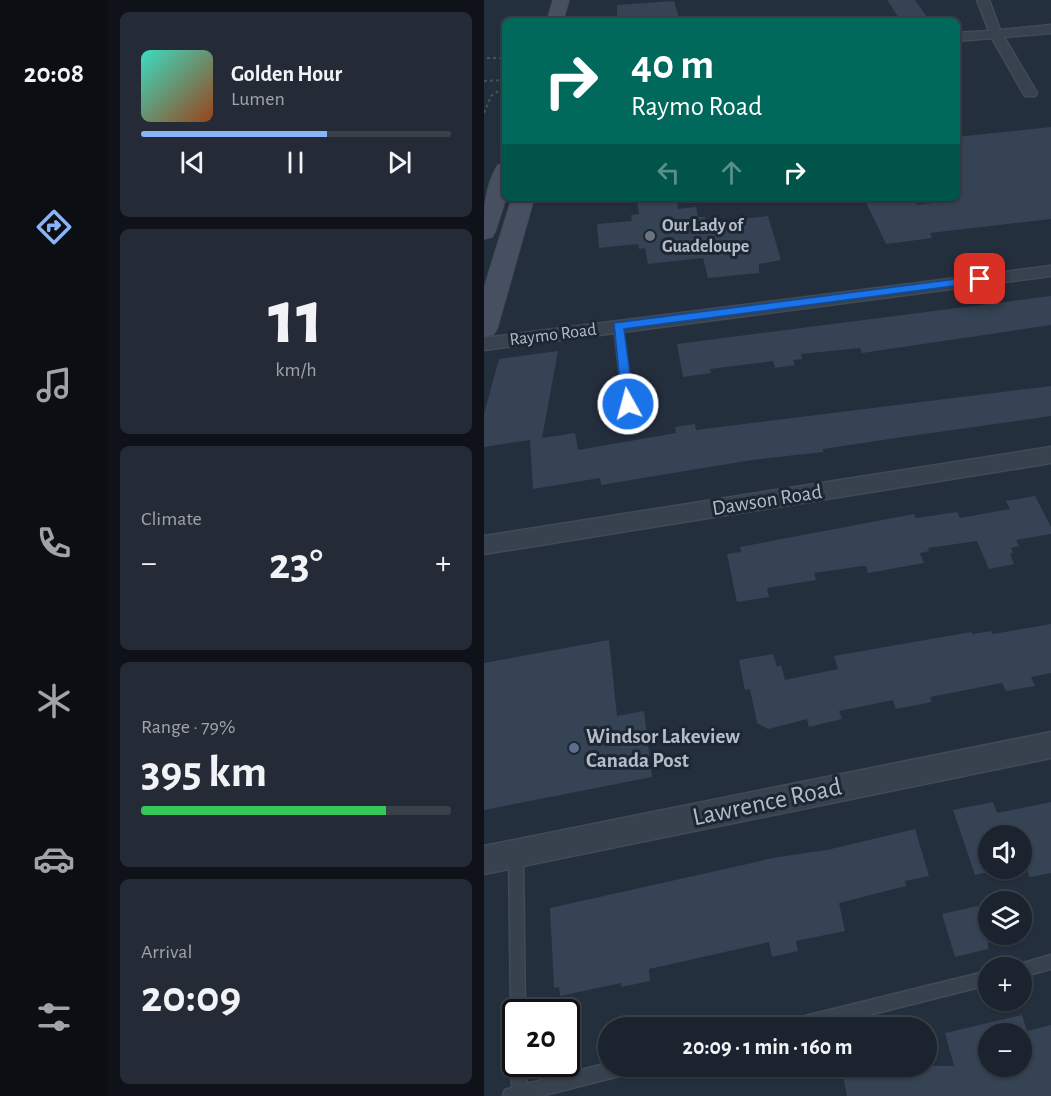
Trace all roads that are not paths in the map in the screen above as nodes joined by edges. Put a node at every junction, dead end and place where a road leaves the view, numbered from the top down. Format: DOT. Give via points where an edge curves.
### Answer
graph roads {
  1 [pos="562,0"];
  2 [pos="984,0"];
  3 [pos="555,18"];
  4 [pos="1051,29"];
  5 [pos="996,34"];
  6 [pos="960,37"];
  7 [pos="1030,93"];
  8 [pos="502,178"];
  9 [pos="522,201"];
  10 [pos="484,232"];
  11 [pos="1051,271"];
  12 [pos="618,326"];
  13 [pos="484,329"];
  14 [pos="484,344"];
  15 [pos="628,404"];
  16 [pos="1051,455"];
  17 [pos="484,545"];
  18 [pos="1051,745"];
  19 [pos="516,854"];
  20 [pos="484,860"];
  21 [pos="1051,962"];
  22 [pos="1032,967"];
  23 [pos="978,980"];
  24 [pos="518,999"];
  25 [pos="830,1017"];
  26 [pos="598,1073"];
  27 [pos="517,1077"];
  28 [pos="515,1094"];
  1 -- 3 [label="main road"];
  2 -- 5 [label="street"];
  4 -- 5 [label="street"];
  5 -- 6 [label="street"];
  5 -- 7 [label="street"];
  8 -- 10 [label="main road"];
  9 -- 13 [label="main road"];
  11 -- 12 [label="street, Raymo Road"];
  12 -- 14 [label="street, Raymo Road"];
  12 -- 15 [label="lane"];
  16 -- 17 [label="street, Dawson Road"];
  18 -- 19 [label="street, Lawrence Road"];
  19 -- 20 [label="street, Lawrence Road"];
  19 -- 24 [label="lane"];
  21 -- 22 [label="lane"];
  23 -- 25 [label="lane"];
  26 -- 28 [label="lane"];
  27 -- 28 [label="lane"];
}
